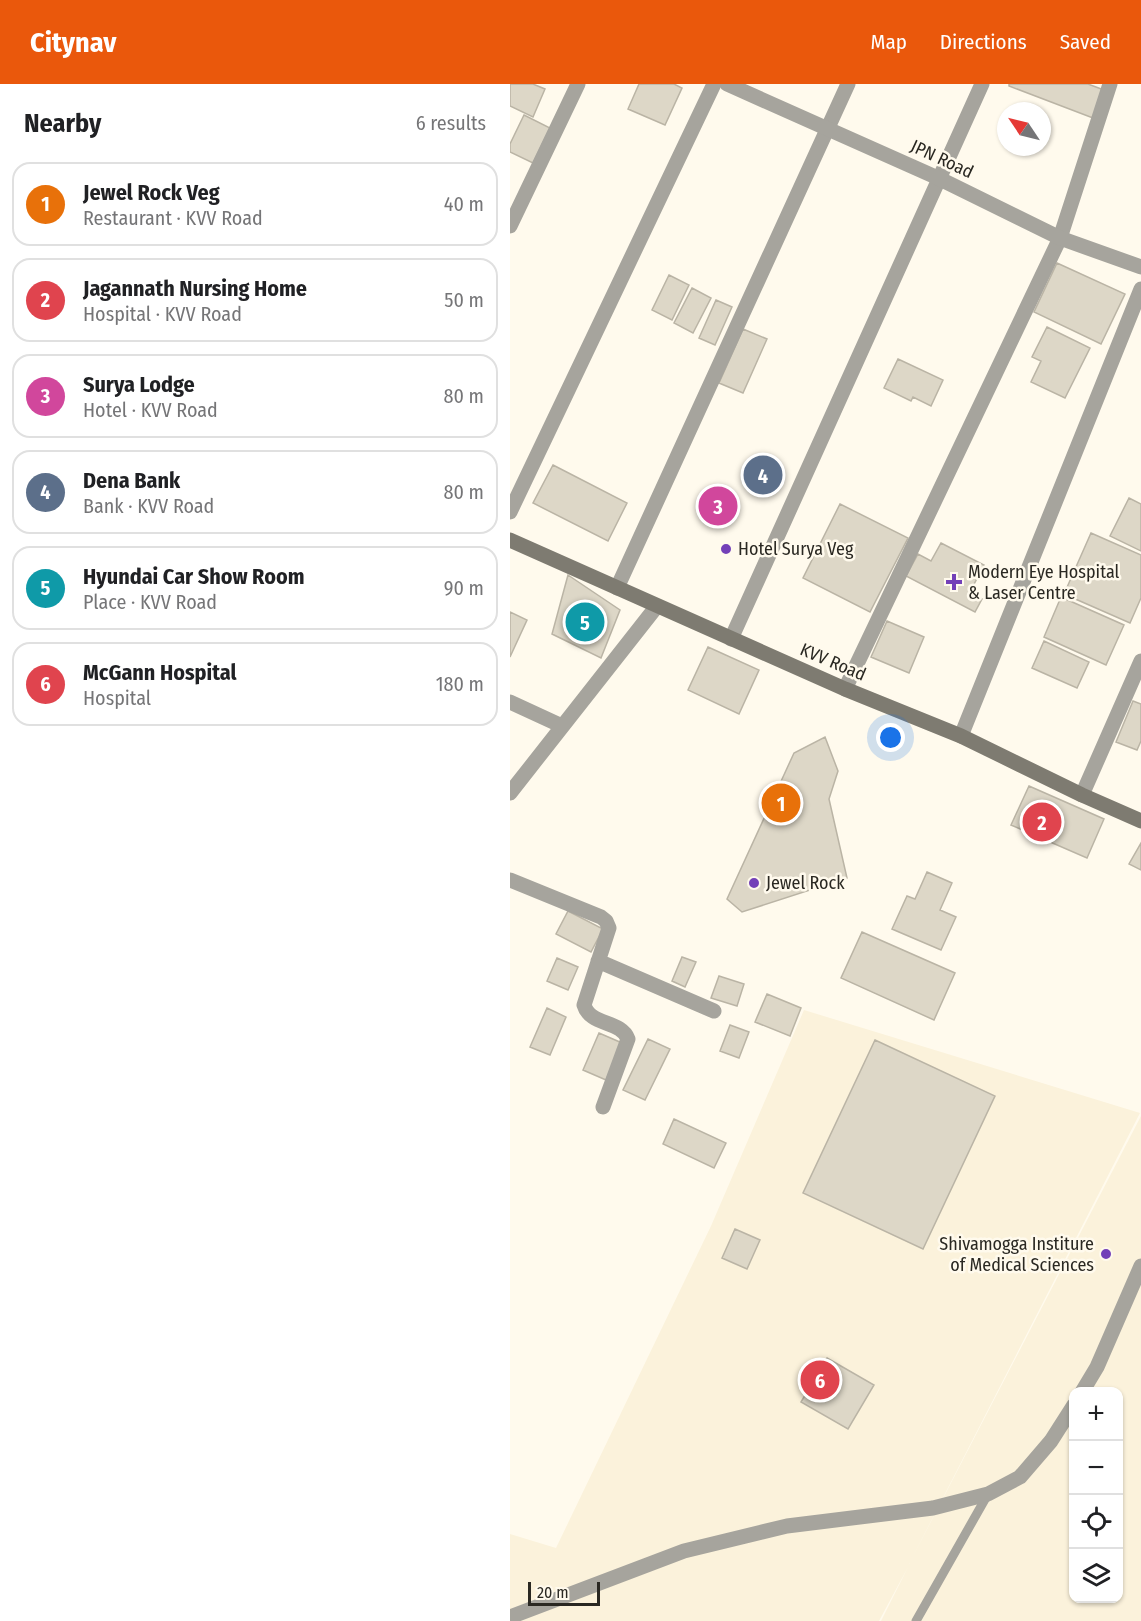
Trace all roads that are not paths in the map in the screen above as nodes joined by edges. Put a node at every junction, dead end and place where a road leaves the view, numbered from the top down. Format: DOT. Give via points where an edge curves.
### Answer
graph roads {
  1 [pos="578,84"];
  2 [pos="714,84"];
  3 [pos="727,84"];
  4 [pos="848,84"];
  5 [pos="982,84"];
  6 [pos="1110,84"];
  7 [pos="827,129"];
  8 [pos="938,178"];
  9 [pos="510,226"];
  10 [pos="1060,238"];
  11 [pos="1141,267"];
  12 [pos="1141,289"];
  13 [pos="510,512"];
  14 [pos="510,540"];
  15 [pos="617,588"];
  16 [pos="657,606"];
  17 [pos="731,639"];
  18 [pos="1141,661"];
  19 [pos="845,689"];
  20 [pos="510,702"];
  21 [pos="562,726"];
  22 [pos="961,736"];
  23 [pos="510,793"];
  24 [pos="1082,795"];
  25 [pos="1141,821"];
  26 [pos="510,880"];
  27 [pos="598,961"];
  28 [pos="714,1011"];
  29 [pos="603,1107"];
  30 [pos="1141,1266"];
  31 [pos="1085,1387"];
  32 [pos="1069,1413"];
  33 [pos="988,1494"];
  34 [pos="510,1617"];
  35 [pos="916,1621"];
  1 -- 9 [label="street"];
  2 -- 13 [label="street"];
  3 -- 7 [label="street, JPN Road"];
  4 -- 7 [label="street"];
  5 -- 8 [label="street"];
  6 -- 10 [label="street"];
  7 -- 8 [label="street, JPN Road"];
  7 -- 15 [label="street"];
  8 -- 10 [label="street, JPN Road"];
  8 -- 17 [label="street"];
  10 -- 11 [label="street, JPN Road"];
  10 -- 19 [label="street"];
  12 -- 22 [label="street"];
  14 -- 15 [label="main road, KVV Road"];
  15 -- 16 [label="main road, KVV Road"];
  16 -- 17 [label="main road, KVV Road"];
  16 -- 21 [label="street"];
  17 -- 19 [label="main road, KVV Road"];
  18 -- 24 [label="street"];
  19 -- 22 [label="main road, KVV Road"];
  20 -- 21 [label="street"];
  21 -- 23 [label="street"];
  22 -- 24 [label="main road, KVV Road"];
  24 -- 25 [label="main road, KVV Road"];
  26 -- 27 [label="street" via="606,921 609,928"];
  27 -- 28 [label="street"];
  27 -- 29 [label="street" via="584,1005 586,1011 624,1031 628,1039"];
  30 -- 31 [label="street"];
  32 -- 33 [label="street" via="1020,1477"];
  33 -- 34 [label="street" via="933,1508 787,1526 684,1551"];
  33 -- 35 [label="lane"];
}
